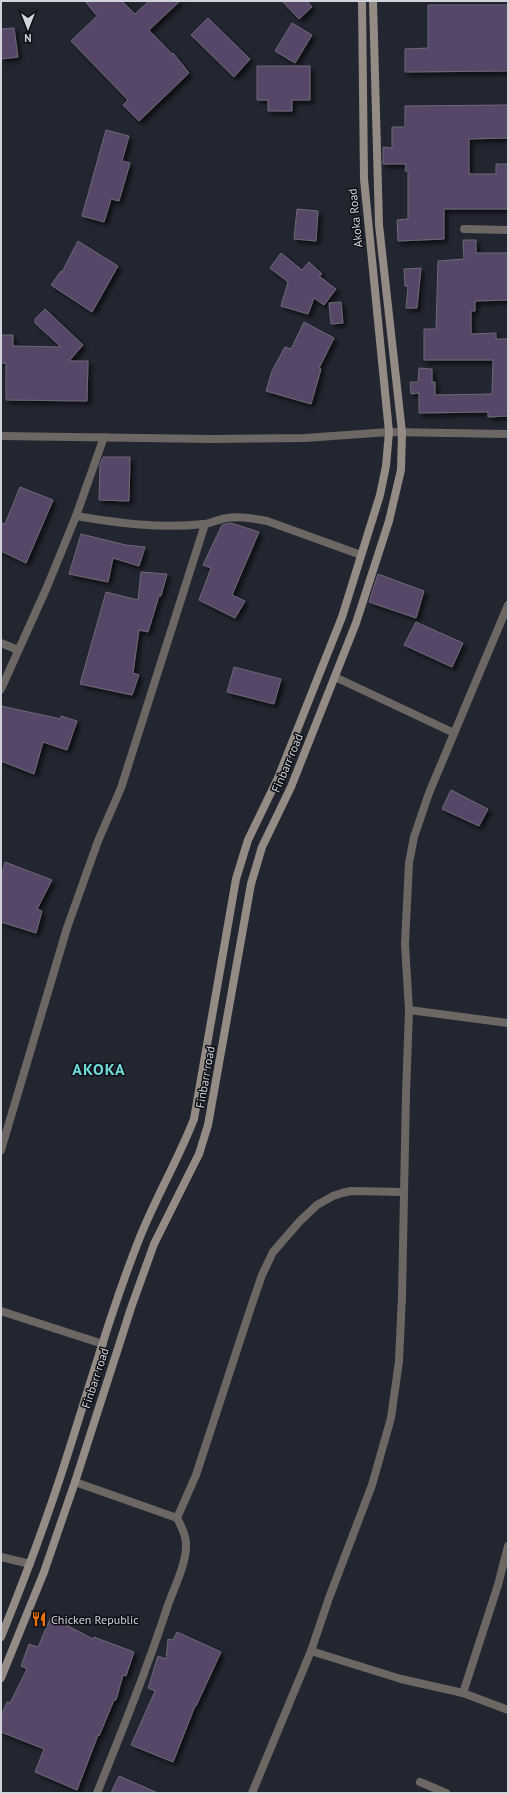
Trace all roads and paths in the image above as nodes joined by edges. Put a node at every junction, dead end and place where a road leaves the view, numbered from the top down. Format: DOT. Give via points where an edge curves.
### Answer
graph roads {
  1 [pos="362,1"];
  2 [pos="373,1"];
  3 [pos="464,229"];
  4 [pos="508,230"];
  5 [pos="389,432"];
  6 [pos="402,432"];
  7 [pos="508,434"];
  8 [pos="1,436"];
  9 [pos="104,437"];
  10 [pos="386,466"];
  11 [pos="76,516"];
  12 [pos="206,524"];
  13 [pos="361,555"];
  14 [pos="508,605"];
  15 [pos="1,643"];
  16 [pos="18,650"];
  17 [pos="335,677"];
  18 [pos="1,689"];
  19 [pos="454,733"];
  20 [pos="409,1010"];
  21 [pos="508,1023"];
  22 [pos="1,1150"];
  23 [pos="404,1192"];
  24 [pos="1,1311"];
  25 [pos="103,1344"];
  26 [pos="76,1482"];
  27 [pos="177,1518"];
  28 [pos="508,1546"];
  29 [pos="1,1557"];
  30 [pos="30,1564"];
  31 [pos="1,1637"];
  32 [pos="311,1651"];
  33 [pos="2,1676"];
  34 [pos="463,1693"];
  35 [pos="508,1710"];
  36 [pos="420,1782"];
  37 [pos="97,1793"];
  38 [pos="252,1793"];
  39 [pos="446,1793"];
  1 -- 5 [label="main road, Akoka Road" via="364,179"];
  2 -- 6 [label="main road, Finbarr road" via="379,225"];
  3 -- 4 [label="street"];
  5 -- 6 [label="street"];
  5 -- 9 [label="street" via="305,438"];
  5 -- 10 [label="main road, Akoka Road"];
  6 -- 7 [label="street"];
  6 -- 17 [label="main road, Finbarr road" via="401,470 395,500 356,623"];
  8 -- 9 [label="street"];
  9 -- 11 [label="street"];
  10 -- 13 [label="main road, Finbarr road" via="380,495"];
  11 -- 12 [label="street" via="149,526"];
  11 -- 16 [label="street"];
  12 -- 13 [label="street" via="219,519 251,518 267,521"];
  12 -- 22 [label="street" via="121,788 98,841 67,928"];
  13 -- 25 [label="main road, Finbarr road" via="342,617 278,778 248,840 236,879 194,1119 140,1237"];
  14 -- 19 [label="street"];
  15 -- 16 [label="street"];
  16 -- 18 [label="street"];
  17 -- 19 [label="street"];
  17 -- 26 [label="main road, Finbarr road" via="291,787 262,847 251,884 208,1125 199,1154 154,1244 102,1394"];
  19 -- 20 [label="street" via="421,815 409,863 405,944"];
  20 -- 21 [label="street"];
  20 -- 23 [label="street"];
  23 -- 27 [label="street" via="351,1191 333,1196 317,1205 273,1252 262,1275 196,1475"];
  23 -- 32 [label="street" via="399,1361 391,1418 372,1485"];
  24 -- 25 [label="street"];
  25 -- 30 [label="main road, Finbarr road" via="61,1477"];
  26 -- 27 [label="street"];
  26 -- 33 [label="main road, Finbarr road" via="44,1572"];
  27 -- 37 [label="street" via="184,1532 186,1544 183,1560 147,1669"];
  28 -- 34 [label="street"];
  29 -- 30 [label="street"];
  30 -- 31 [label="main road, Finbarr road"];
  32 -- 34 [label="street" via="401,1679"];
  32 -- 38 [label="street"];
  34 -- 35 [label="street"];
  36 -- 39 [label="street"];
}
